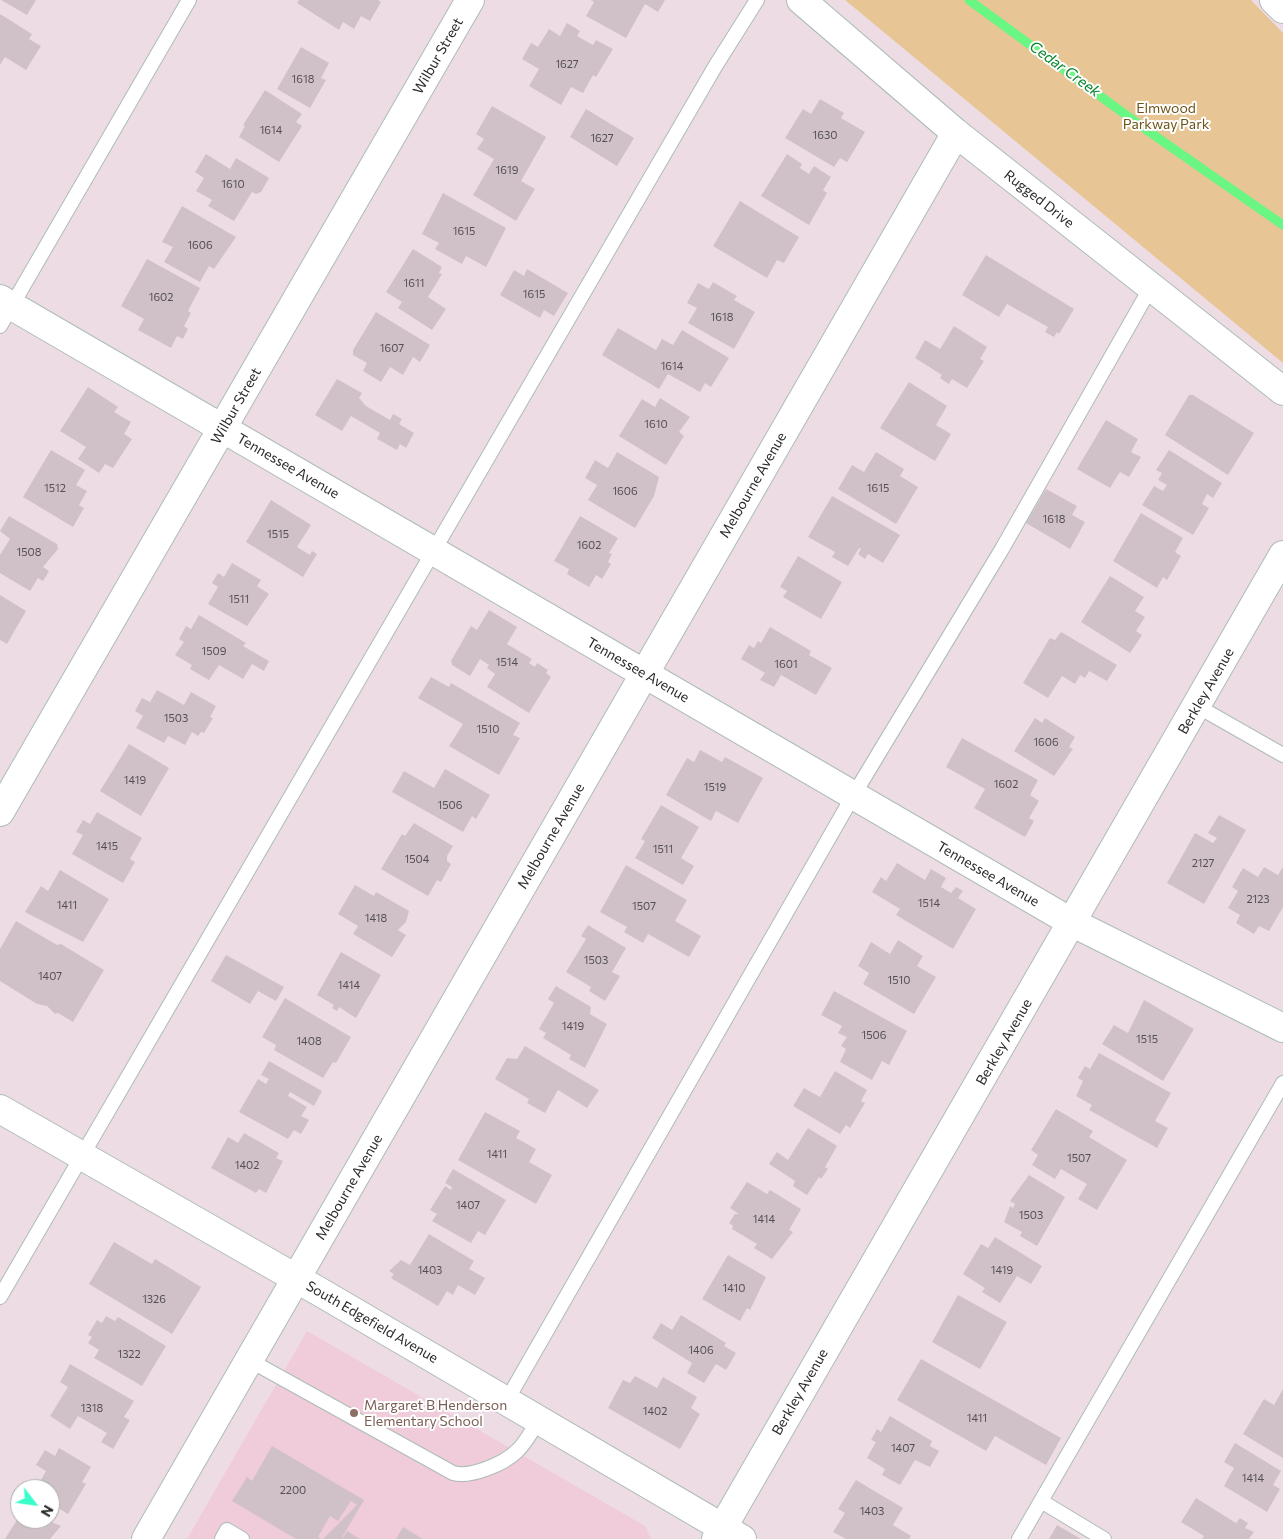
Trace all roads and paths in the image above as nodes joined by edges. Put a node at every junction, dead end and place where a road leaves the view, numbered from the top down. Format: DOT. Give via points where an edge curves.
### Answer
graph roads {
  1 [pos="189,0"];
  2 [pos="470,0"];
  3 [pos="757,0"];
  4 [pos="800,0"];
  5 [pos="1274,0"];
  6 [pos="1283,9"];
  7 [pos="956,133"];
  8 [pos="1151,287"];
  9 [pos="4,310"];
  10 [pos="1283,391"];
  11 [pos="223,428"];
  12 [pos="434,550"];
  13 [pos="1283,555"];
  14 [pos="644,674"];
  15 [pos="1197,706"];
  16 [pos="1283,755"];
  17 [pos="853,796"];
  18 [pos="0,812"];
  19 [pos="1073,923"];
  20 [pos="1283,1028"];
  21 [pos="1283,1082"];
  22 [pos="0,1109"];
  23 [pos="82,1155"];
  24 [pos="296,1278"];
  25 [pos="0,1297"];
  26 [pos="249,1360"];
  27 [pos="507,1400"];
  28 [pos="539,1420"];
  29 [pos="1041,1501"];
  30 [pos="726,1535"];
  31 [pos="146,1539"];
  32 [pos="222,1539"];
  33 [pos="242,1539"];
  34 [pos="1020,1539"];
  35 [pos="1104,1539"];
  1 -- 9 [label="lane"];
  2 -- 11 [label="street, Wilbur Street"];
  3 -- 12 [label="lane"];
  4 -- 7 [label="street, Rugged Drive"];
  5 -- 6 [label="street"];
  7 -- 8 [label="street, Rugged Drive"];
  7 -- 14 [label="street, Melbourne Avenue"];
  8 -- 10 [label="street, Rugged Drive"];
  8 -- 17 [label="lane" via="1002,549"];
  9 -- 11 [label="street, Tennessee Avenue"];
  11 -- 12 [label="street, Tennessee Avenue"];
  11 -- 18 [label="street, Wilbur Street"];
  12 -- 14 [label="street, Tennessee Avenue"];
  12 -- 23 [label="lane"];
  13 -- 15 [label="street, Berkley Avenue"];
  14 -- 17 [label="street, Tennessee Avenue"];
  14 -- 24 [label="street, Melbourne Avenue"];
  15 -- 16 [label="lane"];
  15 -- 19 [label="street, Berkley Avenue"];
  17 -- 19 [label="street, Tennessee Avenue"];
  17 -- 27 [label="lane"];
  19 -- 20 [label="street, Tennessee Avenue"];
  19 -- 30 [label="street, Berkley Avenue"];
  21 -- 29 [label="lane"];
  22 -- 23 [label="street, South Edgefield Avenue"];
  23 -- 24 [label="street, South Edgefield Avenue"];
  23 -- 25 [label="lane"];
  24 -- 26 [label="street, Melbourne Avenue"];
  24 -- 27 [label="street, South Edgefield Avenue"];
  26 -- 28 [label="lane" via="461,1475 472,1474 508,1458 517,1451"];
  26 -- 31 [label="street, Melbourne Avenue"];
  27 -- 28 [label="street, South Edgefield Avenue"];
  28 -- 30 [label="street, South Edgefield Avenue"];
  29 -- 34 [label="lane"];
  29 -- 35 [label="lane"];
  32 -- 33 [label="lane" via="227,1530"];
}
